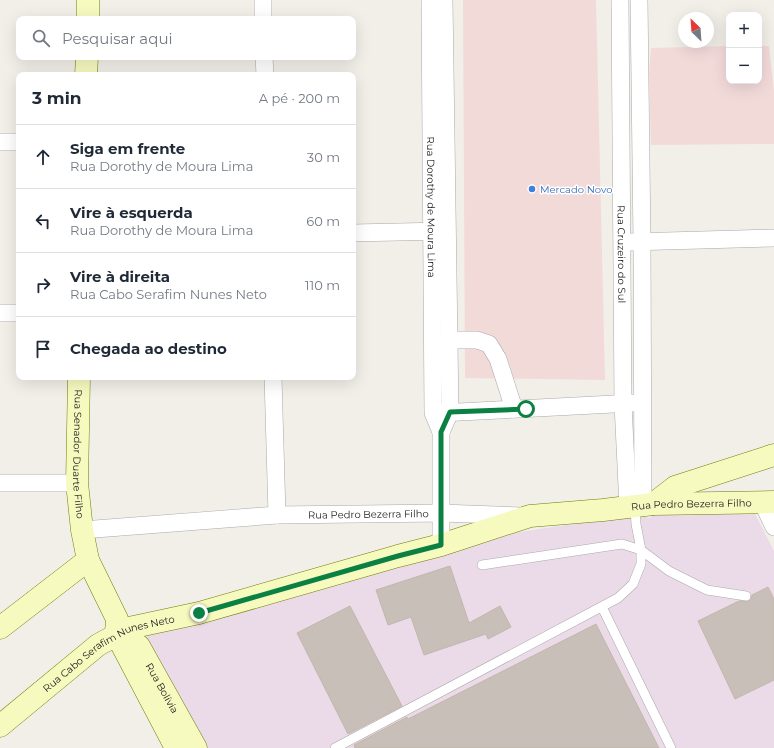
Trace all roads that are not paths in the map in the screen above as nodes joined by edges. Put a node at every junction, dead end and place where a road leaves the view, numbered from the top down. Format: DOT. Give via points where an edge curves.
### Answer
graph roads {
  1 [pos="88,0"];
  2 [pos="263,0"];
  3 [pos="430,0"];
  4 [pos="444,0"];
  5 [pos="620,0"];
  6 [pos="638,0"];
  7 [pos="88,16"];
  8 [pos="263,16"];
  9 [pos="87,60"];
  10 [pos="264,60"];
  11 [pos="86,72"];
  12 [pos="265,72"];
  13 [pos="0,142"];
  14 [pos="16,142"];
  15 [pos="440,231"];
  16 [pos="356,233"];
  17 [pos="774,238"];
  18 [pos="622,241"];
  19 [pos="642,242"];
  20 [pos="0,313"];
  21 [pos="16,313"];
  22 [pos="449,340"];
  23 [pos="79,380"];
  24 [pos="273,380"];
  25 [pos="642,403"];
  26 [pos="623,404"];
  27 [pos="514,409"];
  28 [pos="442,413"];
  29 [pos="774,455"];
  30 [pos="0,483"];
  31 [pos="77,483"];
  32 [pos="768,502"];
  33 [pos="640,506"];
  34 [pos="441,513"];
  35 [pos="277,514"];
  36 [pos="530,516"];
  37 [pos="774,527"];
  38 [pos="82,530"];
  39 [pos="441,545"];
  40 [pos="641,550"];
  41 [pos="88,560"];
  42 [pos="482,565"];
  43 [pos="746,596"];
  44 [pos="602,607"];
  45 [pos="121,627"];
  46 [pos="0,628"];
  47 [pos="0,726"];
  48 [pos="176,748"];
  49 [pos="196,748"];
  50 [pos="335,748"];
  51 [pos="671,748"];
  1 -- 7 [label="main road"];
  2 -- 8 [label="street"];
  3 -- 15 [label="street, Rua Dorothy de Moura Lima"];
  4 -- 15 [label="street, Rua Dorothy de Moura Lima"];
  5 -- 18 [label="street, Rua Cruzeiro do Sul"];
  6 -- 19 [label="street, Rua Cruzeiro do Sul"];
  9 -- 11 [label="main road"];
  10 -- 12 [label="street"];
  13 -- 14 [label="street"];
  15 -- 16 [label="street"];
  15 -- 22 [label="street, Rua Dorothy de Moura Lima"];
  15 -- 28 [label="street, Rua Dorothy de Moura Lima"];
  17 -- 19 [label="street"];
  18 -- 19 [label="street"];
  18 -- 26 [label="street, Rua Cruzeiro do Sul"];
  19 -- 25 [label="street, Rua Cruzeiro do Sul"];
  20 -- 21 [label="street"];
  22 -- 27 [label="street" via="477,340 489,344 498,359"];
  22 -- 28 [label="street, Rua Dorothy de Moura Lima"];
  23 -- 31 [label="main road, Rua Senador Duarte Filho"];
  24 -- 35 [label="street"];
  25 -- 26 [label="street"];
  25 -- 33 [label="street, Rua Cruzeiro do Sul"];
  26 -- 27 [label="street"];
  26 -- 33 [label="street, Rua Cruzeiro do Sul"];
  27 -- 28 [label="street"];
  28 -- 34 [label="street, Rua Dorothy de Moura Lima"];
  29 -- 33 [label="main road" via="675,487"];
  30 -- 31 [label="street"];
  31 -- 38 [label="main road, Rua Senador Duarte Filho"];
  32 -- 33 [label="main road, Rua Pedro Bezerra Filho"];
  32 -- 37 [label="street"];
  33 -- 36 [label="main road, Rua Pedro Bezerra Filho"];
  33 -- 40 [label="lane" via="636,524"];
  34 -- 35 [label="street, Rua Pedro Bezerra Filho"];
  34 -- 36 [label="street, Rua Pedro Bezerra Filho"];
  34 -- 39 [label="street, Rua Dorothy de Moura Lima"];
  35 -- 38 [label="street, Rua Pedro Bezerra Filho"];
  36 -- 39 [label="main road, Rua Cabo Serafim Nunes Neto"];
  38 -- 41 [label="main road, Rua Senador Duarte Filho"];
  39 -- 45 [label="main road, Rua Cabo Serafim Nunes Neto" via="199,613"];
  40 -- 42 [label="lane" via="622,544"];
  40 -- 43 [label="lane" via="669,571 707,590"];
  40 -- 44 [label="lane" via="641,564 633,584 618,598"];
  41 -- 45 [label="main road, Rua Senador Duarte Filho"];
  41 -- 46 [label="main road"];
  44 -- 50 [label="lane"];
  44 -- 51 [label="lane"];
  45 -- 47 [label="main road, Rua Cabo Serafim Nunes Neto"];
  45 -- 48 [label="main road, Rua Bolívia"];
  45 -- 49 [label="main road, Rua Bolívia"];
}
